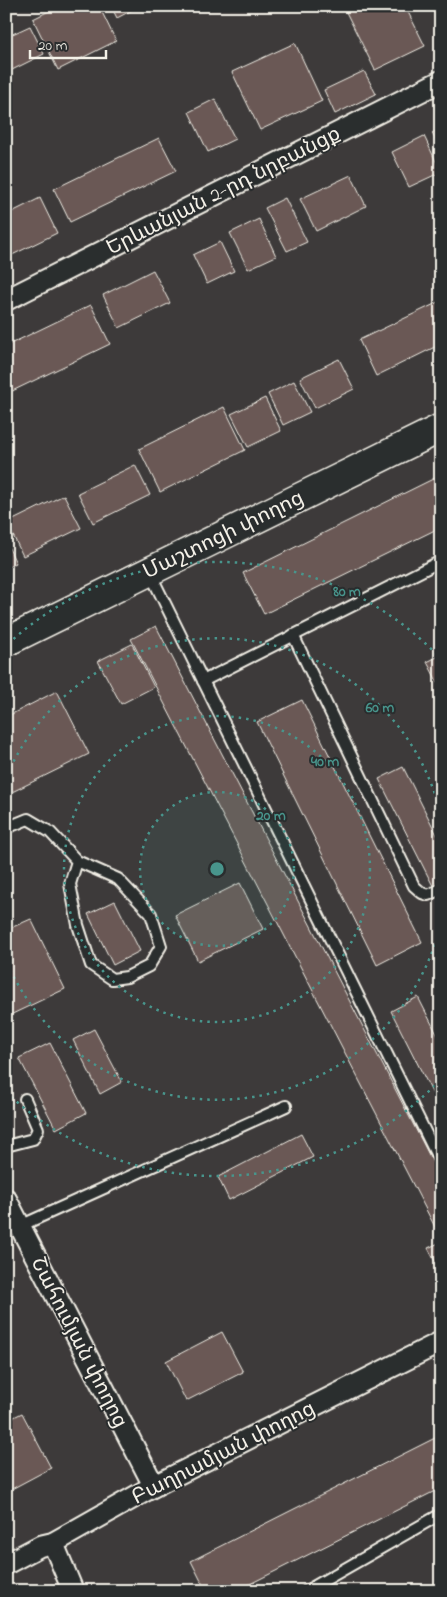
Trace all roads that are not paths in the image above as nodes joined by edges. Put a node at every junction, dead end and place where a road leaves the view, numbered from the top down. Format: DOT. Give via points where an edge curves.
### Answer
graph roads {
  1 [pos="441,82"];
  2 [pos="6,300"];
  3 [pos="441,428"];
  4 [pos="441,561"];
  5 [pos="149,571"];
  6 [pos="293,635"];
  7 [pos="6,642"];
  8 [pos="203,681"];
  9 [pos="6,828"];
  10 [pos="77,862"];
  11 [pos="441,889"];
  12 [pos="25,1100"];
  13 [pos="286,1106"];
  14 [pos="6,1146"];
  15 [pos="441,1164"];
  16 [pos="6,1199"];
  17 [pos="20,1226"];
  18 [pos="441,1342"];
  19 [pos="154,1486"];
  20 [pos="441,1514"];
  21 [pos="53,1543"];
  22 [pos="6,1564"];
  23 [pos="73,1591"];
  24 [pos="306,1591"];
  1 -- 2 [label="street, Երևանյան 2-րդ նրբանցք"];
  3 -- 5 [label="main road, Մաշտոցի փողոց"];
  4 -- 6 [label="lane"];
  5 -- 7 [label="main road, Մաշտոցի փողոց"];
  5 -- 8 [label="lane"];
  6 -- 8 [label="lane"];
  6 -- 11 [label="lane" via="414,886 428,895"];
  8 -- 15 [label="lane"];
  9 -- 10 [label="lane" via="28,819 50,832"];
  10 -- 10 [label="lane" via="70,884 78,925 91,965 112,979 127,977 149,966 161,946 151,914 118,879"];
  12 -- 14 [label="lane" via="38,1129 33,1139"];
  13 -- 17 [label="lane"];
  16 -- 17 [label="street, Շահումյան փողոց"];
  17 -- 19 [label="street, Շահումյան փողոց"];
  18 -- 19 [label="street, Բաղրամյան փողոց"];
  19 -- 21 [label="street, Բաղրամյան փողոց"];
  20 -- 24 [label="lane"];
  21 -- 22 [label="street, Բաղրամյան փողոց" via="40,1546"];
  21 -- 23 [label="street"];
}
